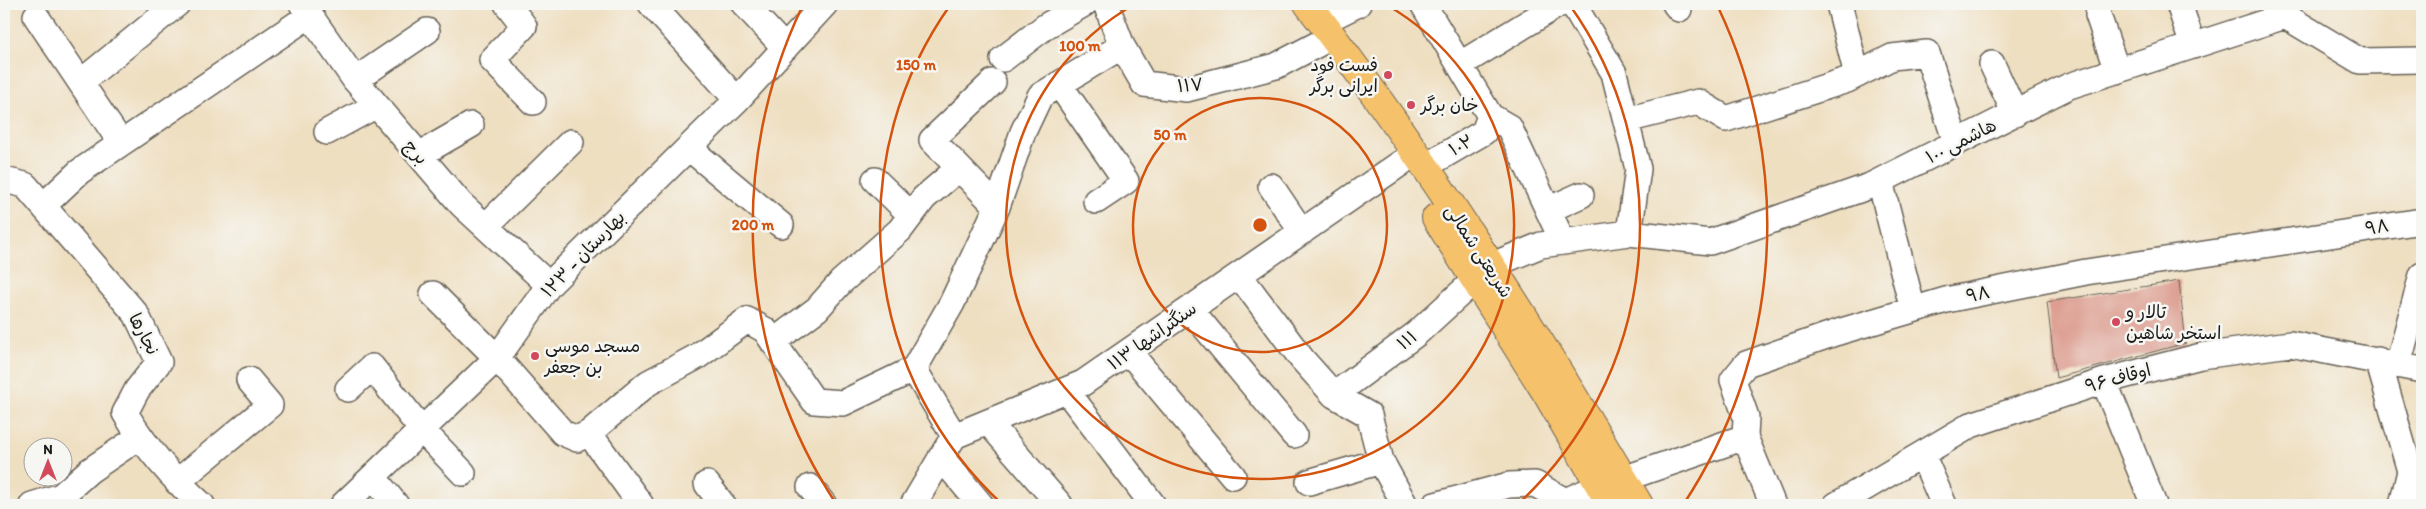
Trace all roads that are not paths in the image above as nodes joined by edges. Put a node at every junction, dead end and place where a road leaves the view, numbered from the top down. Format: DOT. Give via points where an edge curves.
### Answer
graph roads {
  1 [pos="177,4"];
  2 [pos="507,4"];
  3 [pos="651,4"];
  4 [pos="744,4"];
  5 [pos="825,4"];
  6 [pos="1084,4"];
  7 [pos="1106,4"];
  8 [pos="1286,4"];
  9 [pos="1358,4"];
  10 [pos="1423,4"];
  11 [pos="1559,4"];
  12 [pos="1573,4"];
  13 [pos="1839,4"];
  14 [pos="2179,4"];
  15 [pos="2296,4"];
  16 [pos="306,9"];
  17 [pos="2098,15"];
  18 [pos="36,16"];
  19 [pos="1316,24"];
  20 [pos="2303,27"];
  21 [pos="427,31"];
  22 [pos="1122,46"];
  23 [pos="2193,46"];
  24 [pos="785,48"];
  25 [pos="1003,59"];
  26 [pos="2422,60"];
  27 [pos="1460,64"];
  28 [pos="1992,64"];
  29 [pos="2117,71"];
  30 [pos="1857,75"];
  31 [pos="354,80"];
  32 [pos="80,82"];
  33 [pos="993,82"];
  34 [pos="1059,84"];
  35 [pos="737,100"];
  36 [pos="533,102"];
  37 [pos="376,106"];
  38 [pos="2015,114"];
  39 [pos="1490,116"];
  40 [pos="1626,120"];
  41 [pos="471,126"];
  42 [pos="327,132"];
  43 [pos="571,142"];
  44 [pos="121,143"];
  45 [pos="1956,144"];
  46 [pos="689,148"];
  47 [pos="419,155"];
  48 [pos="1413,165"];
  49 [pos="959,168"];
  50 [pos="4,180"];
  51 [pos="875,180"];
  52 [pos="1880,181"];
  53 [pos="1271,186"];
  54 [pos="1581,195"];
  55 [pos="1096,201"];
  56 [pos="43,206"];
  57 [pos="996,207"];
  58 [pos="1548,210"];
  59 [pos="911,216"];
  60 [pos="2422,221"];
  61 [pos="781,225"];
  62 [pos="486,226"];
  63 [pos="1302,232"];
  64 [pos="1629,234"];
  65 [pos="1563,242"];
  66 [pos="1482,273"];
  67 [pos="1239,275"];
  68 [pos="2422,275"];
  69 [pos="549,285"];
  70 [pos="434,294"];
  71 [pos="1190,309"];
  72 [pos="1913,310"];
  73 [pos="773,342"];
  74 [pos="1128,352"];
  75 [pos="498,358"];
  76 [pos="2388,362"];
  77 [pos="914,369"];
  78 [pos="2422,370"];
  79 [pos="249,380"];
  80 [pos="2104,381"];
  81 [pos="348,389"];
  82 [pos="1066,390"];
  83 [pos="1334,395"];
  84 [pos="988,422"];
  85 [pos="422,430"];
  86 [pos="589,433"];
  87 [pos="1294,435"];
  88 [pos="139,436"];
  89 [pos="954,436"];
  90 [pos="1745,437"];
  91 [pos="1922,454"];
  92 [pos="941,457"];
  93 [pos="1381,461"];
  94 [pos="464,473"];
  95 [pos="2416,473"];
  96 [pos="1233,476"];
  97 [pos="373,477"];
  98 [pos="177,482"];
  99 [pos="1309,482"];
  100 [pos="707,484"];
  101 [pos="1612,490"];
  102 [pos="920,501"];
  103 [pos="32,505"];
  104 [pos="202,505"];
  105 [pos="343,505"];
  106 [pos="396,505"];
  107 [pos="641,505"];
  108 [pos="723,505"];
  109 [pos="981,505"];
  110 [pos="1060,505"];
  111 [pos="1153,505"];
  112 [pos="1405,505"];
  113 [pos="1435,505"];
  114 [pos="1639,505"];
  115 [pos="1773,505"];
  116 [pos="1836,505"];
  117 [pos="1944,505"];
  118 [pos="2154,505"];
  119 [pos="2402,505"];
  1 -- 32 [label="street"];
  2 -- 36 [label="street" via="524,26 492,60"];
  3 -- 35 [label="street"];
  4 -- 24 [label="street"];
  5 -- 24 [label="street, بهارستان - ۱۲۳"];
  6 -- 25 [label="street" via="1046,26"];
  7 -- 22 [label="street, ۱۱۷"];
  8 -- 19 [label="main road, شریعتی شمالی"];
  9 -- 19 [label="street"];
  10 -- 27 [label="street"];
  11 -- 27 [label="street"];
  12 -- 40 [label="street" via="1614,73"];
  13 -- 30 [label="street"];
  14 -- 23 [label="street"];
  15 -- 20 [label="street"];
  16 -- 31 [label="street, برج"];
  16 -- 44 [label="street"];
  17 -- 29 [label="street"];
  18 -- 32 [label="street"];
  19 -- 22 [label="street, ۱۱۷" via="1276,66 1186,89 1144,84"];
  19 -- 48 [label="main road, شریعتی شمالی" via="1369,112"];
  20 -- 23 [label="street, هاشمی ۱۰۰" via="2285,16"];
  20 -- 26 [label="street, هاشمی ۱۰۰" via="2360,61"];
  21 -- 31 [label="street"];
  22 -- 34 [label="street"];
  23 -- 29 [label="street, هاشمی ۱۰۰"];
  24 -- 35 [label="street, بهارستان - ۱۲۳"];
  27 -- 39 [label="street"];
  28 -- 38 [label="street"];
  29 -- 38 [label="street, هاشمی ۱۰۰" via="2070,86"];
  30 -- 40 [label="street" via="1726,119 1698,102"];
  30 -- 45 [label="street" via="1892,56 1927,53"];
  31 -- 37 [label="street, برج"];
  32 -- 44 [label="street"];
  33 -- 49 [label="street" via="932,140"];
  34 -- 55 [label="street" via="1126,181"];
  34 -- 57 [label="street" via="1040,96 1023,132"];
  35 -- 46 [label="street, بهارستان - ۱۲۳"];
  37 -- 42 [label="street"];
  37 -- 47 [label="street, برج"];
  38 -- 45 [label="street, هاشمی ۱۰۰"];
  39 -- 48 [label="street, ۱۰۲" via="1484,132"];
  39 -- 58 [label="street" via="1509,127"];
  40 -- 64 [label="street" via="1638,169"];
  41 -- 47 [label="street"];
  43 -- 62 [label="street"];
  44 -- 56 [label="street" via="79,172"];
  45 -- 52 [label="street, هاشمی ۱۰۰"];
  46 -- 61 [label="street"];
  46 -- 69 [label="street, بهارستان - ۱۲۳"];
  47 -- 62 [label="street, برج" via="461,204"];
  48 -- 63 [label="street, سنگتراشها ۱۱۳"];
  48 -- 66 [label="main road, شریعتی شمالی"];
  49 -- 57 [label="street"];
  49 -- 59 [label="street" via="924,198"];
  50 -- 56 [label="street, نجارها" via="25,184"];
  51 -- 59 [label="street"];
  52 -- 64 [label="street, هاشمی ۱۰۰" via="1710,242"];
  52 -- 72 [label="street"];
  53 -- 63 [label="street"];
  54 -- 58 [label="street"];
  56 -- 88 [label="street, نجارها" via="136,314 159,362 124,413"];
  57 -- 77 [label="street" via="952,303"];
  58 -- 65 [label="street"];
  59 -- 73 [label="street" via="817,308"];
  60 -- 72 [label="street, ۹۸" via="2086,272 1946,300"];
  62 -- 69 [label="street, برج"];
  63 -- 67 [label="street, سنگتراشها ۱۱۳"];
  64 -- 65 [label="street, هاشمی ۱۰۰"];
  65 -- 66 [label="street, هاشمی ۱۰۰" via="1541,245"];
  66 -- 83 [label="street, ۱۱۱" via="1416,334"];
  66 -- 101 [label="main road, شریعتی شمالی" via="1556,388"];
  67 -- 71 [label="street, سنگتراشها ۱۱۳"];
  67 -- 83 [label="street" via="1302,359"];
  68 -- 76 [label="street"];
  69 -- 75 [label="street, بهارستان - ۱۲۳"];
  70 -- 75 [label="street"];
  71 -- 74 [label="street, سنگتراشها ۱۱۳"];
  71 -- 87 [label="street"];
  72 -- 90 [label="street, ۹۸" via="1746,364 1733,380 1746,417"];
  73 -- 77 [label="street" via="814,400 843,403"];
  73 -- 86 [label="street" via="765,330 747,320 698,356 648,383"];
  74 -- 82 [label="street, سنگتراشها ۱۱۳" via="1083,383"];
  74 -- 96 [label="street"];
  75 -- 85 [label="street, بهارستان - ۱۲۳"];
  75 -- 86 [label="street" via="563,434 577,438"];
  76 -- 78 [label="street, اوقاف ۹۶"];
  76 -- 80 [label="street, اوقاف ۹۶" via="2290,344 2201,356"];
  76 -- 95 [label="street"];
  77 -- 89 [label="street"];
  79 -- 98 [label="street" via="270,405"];
  80 -- 91 [label="street, اوقاف ۹۶" via="1970,425"];
  80 -- 118 [label="street"];
  81 -- 85 [label="street" via="372,367"];
  82 -- 84 [label="street, سنگتراشها ۱۱۳"];
  82 -- 111 [label="street"];
  83 -- 93 [label="street" via="1370,415"];
  84 -- 89 [label="street, سنگتراشها ۱۱۳"];
  84 -- 110 [label="street"];
  85 -- 94 [label="street"];
  85 -- 97 [label="street, بهارستان - ۱۲۳"];
  86 -- 107 [label="street"];
  88 -- 98 [label="street, نجارها"];
  88 -- 103 [label="street" via="60,496"];
  89 -- 92 [label="street"];
  90 -- 101 [label="street"];
  90 -- 115 [label="street"];
  91 -- 116 [label="street, اوقاف ۹۶"];
  91 -- 117 [label="street"];
  92 -- 102 [label="street"];
  92 -- 109 [label="street"];
  93 -- 99 [label="street"];
  93 -- 112 [label="street"];
  95 -- 119 [label="street"];
  97 -- 105 [label="street, بهارستان - ۱۲۳"];
  97 -- 106 [label="street"];
  98 -- 104 [label="street, نجارها"];
  100 -- 108 [label="street"];
  101 -- 113 [label="street" via="1565,501 1535,484 1509,486"];
  101 -- 114 [label="main road, شریعتی شمالی"];
}
